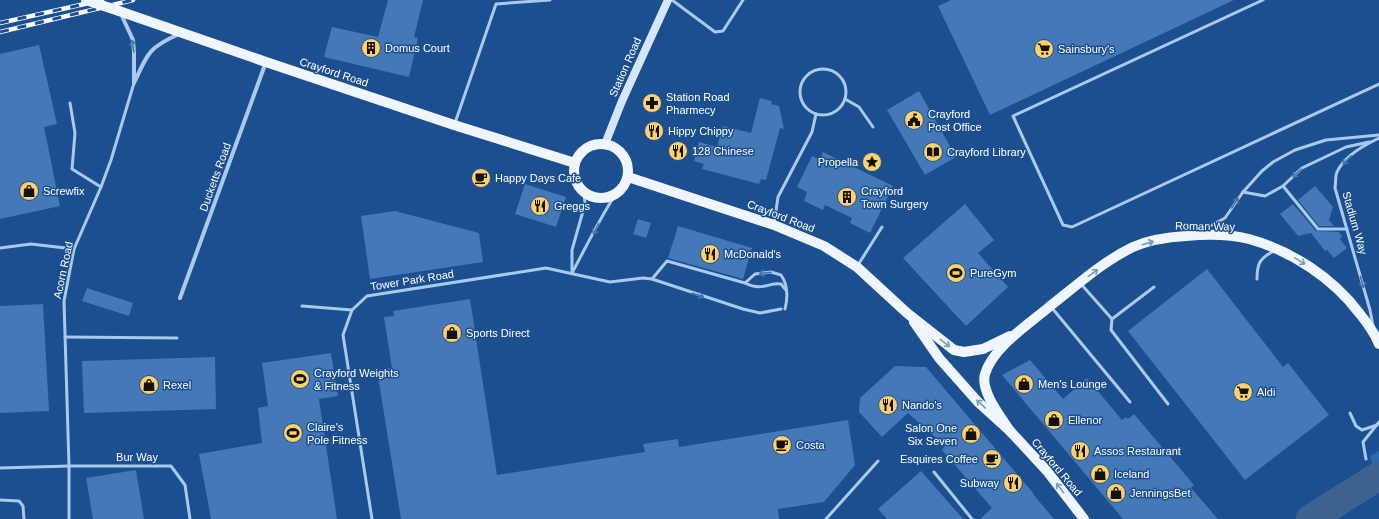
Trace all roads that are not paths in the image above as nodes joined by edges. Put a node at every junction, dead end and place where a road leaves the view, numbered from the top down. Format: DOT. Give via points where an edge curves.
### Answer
graph roads {
  1 [pos="86,0"];
  2 [pos="550,0"];
  3 [pos="668,0"];
  4 [pos="672,0"];
  5 [pos="743,0"];
  6 [pos="1263,0"];
  7 [pos="119,11"];
  8 [pos="182,32"];
  9 [pos="266,62"];
  10 [pos="134,83"];
  11 [pos="1379,84"];
  12 [pos="845,99"];
  13 [pos="70,104"];
  14 [pos="816,114"];
  15 [pos="454,125"];
  16 [pos="873,127"];
  17 [pos="1379,136"];
  18 [pos="1371,142"];
  19 [pos="605,144"];
  20 [pos="575,163"];
  21 [pos="628,177"];
  22 [pos="1283,186"];
  23 [pos="101,187"];
  24 [pos="584,192"];
  25 [pos="1243,192"];
  26 [pos="615,195"];
  27 [pos="774,225"];
  28 [pos="882,227"];
  29 [pos="1347,229"];
  30 [pos="1194,235"];
  31 [pos="0,248"];
  32 [pos="74,249"];
  33 [pos="1278,249"];
  34 [pos="857,267"];
  35 [pos="572,274"];
  36 [pos="652,278"];
  37 [pos="1257,279"];
  38 [pos="745,283"];
  39 [pos="1080,283"];
  40 [pos="1154,286"];
  41 [pos="787,291"];
  42 [pos="180,298"];
  43 [pos="302,306"];
  44 [pos="1050,307"];
  45 [pos="352,310"];
  46 [pos="907,313"];
  47 [pos="1112,319"];
  48 [pos="1018,332"];
  49 [pos="1375,333"];
  50 [pos="65,338"];
  51 [pos="177,338"];
  52 [pos="1379,344"];
  53 [pos="964,352"];
  54 [pos="984,375"];
  55 [pos="1130,402"];
  56 [pos="1168,404"];
  57 [pos="1350,413"];
  58 [pos="1378,423"];
  59 [pos="1010,431"];
  60 [pos="1366,459"];
  61 [pos="878,461"];
  62 [pos="69,466"];
  63 [pos="0,468"];
  64 [pos="934,472"];
  65 [pos="0,500"];
  66 [pos="24,519"];
  67 [pos="69,519"];
  68 [pos="190,519"];
  69 [pos="372,519"];
  70 [pos="826,519"];
  71 [pos="972,519"];
  72 [pos="1084,519"];
  1 -- 7 [label="main road, Crayford Road, bridge"];
  2 -- 15 [label="lane" via="496,4"];
  3 -- 19 [label="street, Station Road"];
  4 -- 5 [label="lane" via="715,32 723,31"];
  6 -- 11 [label="lane" via="1013,116 1063,226 1072,227"];
  7 -- 8 [label="main road, Crayford Road"];
  10 -- 7 [label="street, Acorn Road, one-way" via="133,40"];
  8 -- 9 [label="main road, Crayford Road"];
  8 -- 10 [label="street, Acorn Road" via="163,41 146,56"];
  9 -- 15 [label="main road, Crayford Road"];
  9 -- 42 [label="street, Ducketts Road"];
  10 -- 23 [label="lane, Acorn Road"];
  12 -- 14 [label="lane" via="837,111"];
  12 -- 14 [label="lane" via="845,85 842,79 830,70 816,70 804,79 800,92 804,106"];
  12 -- 16 [label="lane" via="859,107"];
  13 -- 23 [label="lane" via="75,133 72,169"];
  14 -- 27 [label="lane" via="812,132 778,197"];
  15 -- 20 [label="main road, Crayford Road"];
  17 -- 18 [label="lane, Stadium Way"];
  17 -- 25 [label="lane, Stadium Way" via="1326,140 1295,150 1273,162"];
  18 -- 22 [label="lane, one-way" via="1346,147 1302,168"];
  18 -- 29 [label="lane, Stadium Way, one-way" via="1346,159 1337,172 1335,188"];
  19 -- 20 [label="main road" via="595,144 586,148 579,154"];
  19 -- 21 [label="main road" via="616,147 624,155 629,166"];
  20 -- 24 [label="main road" via="574,174 577,184"];
  21 -- 26 [label="main road" via="624,187"];
  21 -- 27 [label="main road, Crayford Road"];
  22 -- 25 [label="lane" via="1265,196"];
  22 -- 29 [label="lane" via="1318,229"];
  23 -- 32 [label="lane, Acorn Road"];
  24 -- 26 [label="main road" via="594,197 605,198"];
  24 -- 35 [label="lane" via="585,204 572,250"];
  30 -- 25 [label="lane, Stadium Way, one-way" via="1225,218"];
  26 -- 35 [label="lane, one-way"];
  27 -- 34 [label="main road, Crayford Road" via="824,246"];
  28 -- 34 [label="lane"];
  29 -- 49 [label="lane, Stadium Way, one-way"];
  30 -- 33 [label="main road, Roman Way" via="1248,239"];
  39 -- 30 [label="main road, Roman Way, one-way" via="1112,259 1134,247 1167,237"];
  31 -- 32 [label="lane" via="31,244"];
  32 -- 50 [label="lane, Acorn Road" via="64,301"];
  33 -- 37 [label="lane" via="1264,256 1257,267"];
  33 -- 49 [label="main road, Roman Way, one-way" via="1322,274 1348,298"];
  34 -- 46 [label="main road, Crayford Road"];
  35 -- 36 [label="lane, Tower Park Road" via="610,282"];
  35 -- 45 [label="lane, Tower Park Road" via="546,268 367,296"];
  36 -- 38 [label="lane" via="667,261"];
  36 -- 41 [label="lane, one-way" via="760,313 783,309 788,298"];
  38 -- 41 [label="lane" via="754,287 781,284"];
  41 -- 38 [label="lane, one-way" via="781,275 771,272 755,274"];
  39 -- 44 [label="main road, Roman Way"];
  39 -- 47 [label="lane"];
  40 -- 47 [label="lane"];
  43 -- 45 [label="lane"];
  44 -- 48 [label="main road, Roman Way"];
  44 -- 55 [label="lane"];
  45 -- 69 [label="lane, Tower Park Road" via="344,335"];
  46 -- 53 [label="main road, Crayford Road, one-way" via="954,350"];
  59 -- 46 [label="main road, Crayford Road, one-way" via="978,402 939,358"];
  47 -- 56 [label="lane" via="1110,330"];
  48 -- 53 [label="main road, Roman Way" via="983,349"];
  48 -- 54 [label="main road, Roman Way" via="994,358"];
  49 -- 52 [label="main road, Roman Way"];
  50 -- 51 [label="lane"];
  50 -- 62 [label="lane, Acorn Road"];
  54 -- 59 [label="main road, Crayford Road" via="989,398"];
  57 -- 58 [label="lane" via="1356,426 1362,430"];
  58 -- 60 [label="lane" via="1363,442"];
  72 -- 59 [label="main road, Crayford Road, one-way" via="1047,471"];
  61 -- 70 [label="lane"];
  62 -- 63 [label="lane"];
  62 -- 67 [label="lane, Acorn Road"];
  62 -- 68 [label="lane, Bur Way" via="171,466 185,485"];
  64 -- 71 [label="lane"];
  65 -- 66 [label="lane" via="19,501 23,506"];
}
